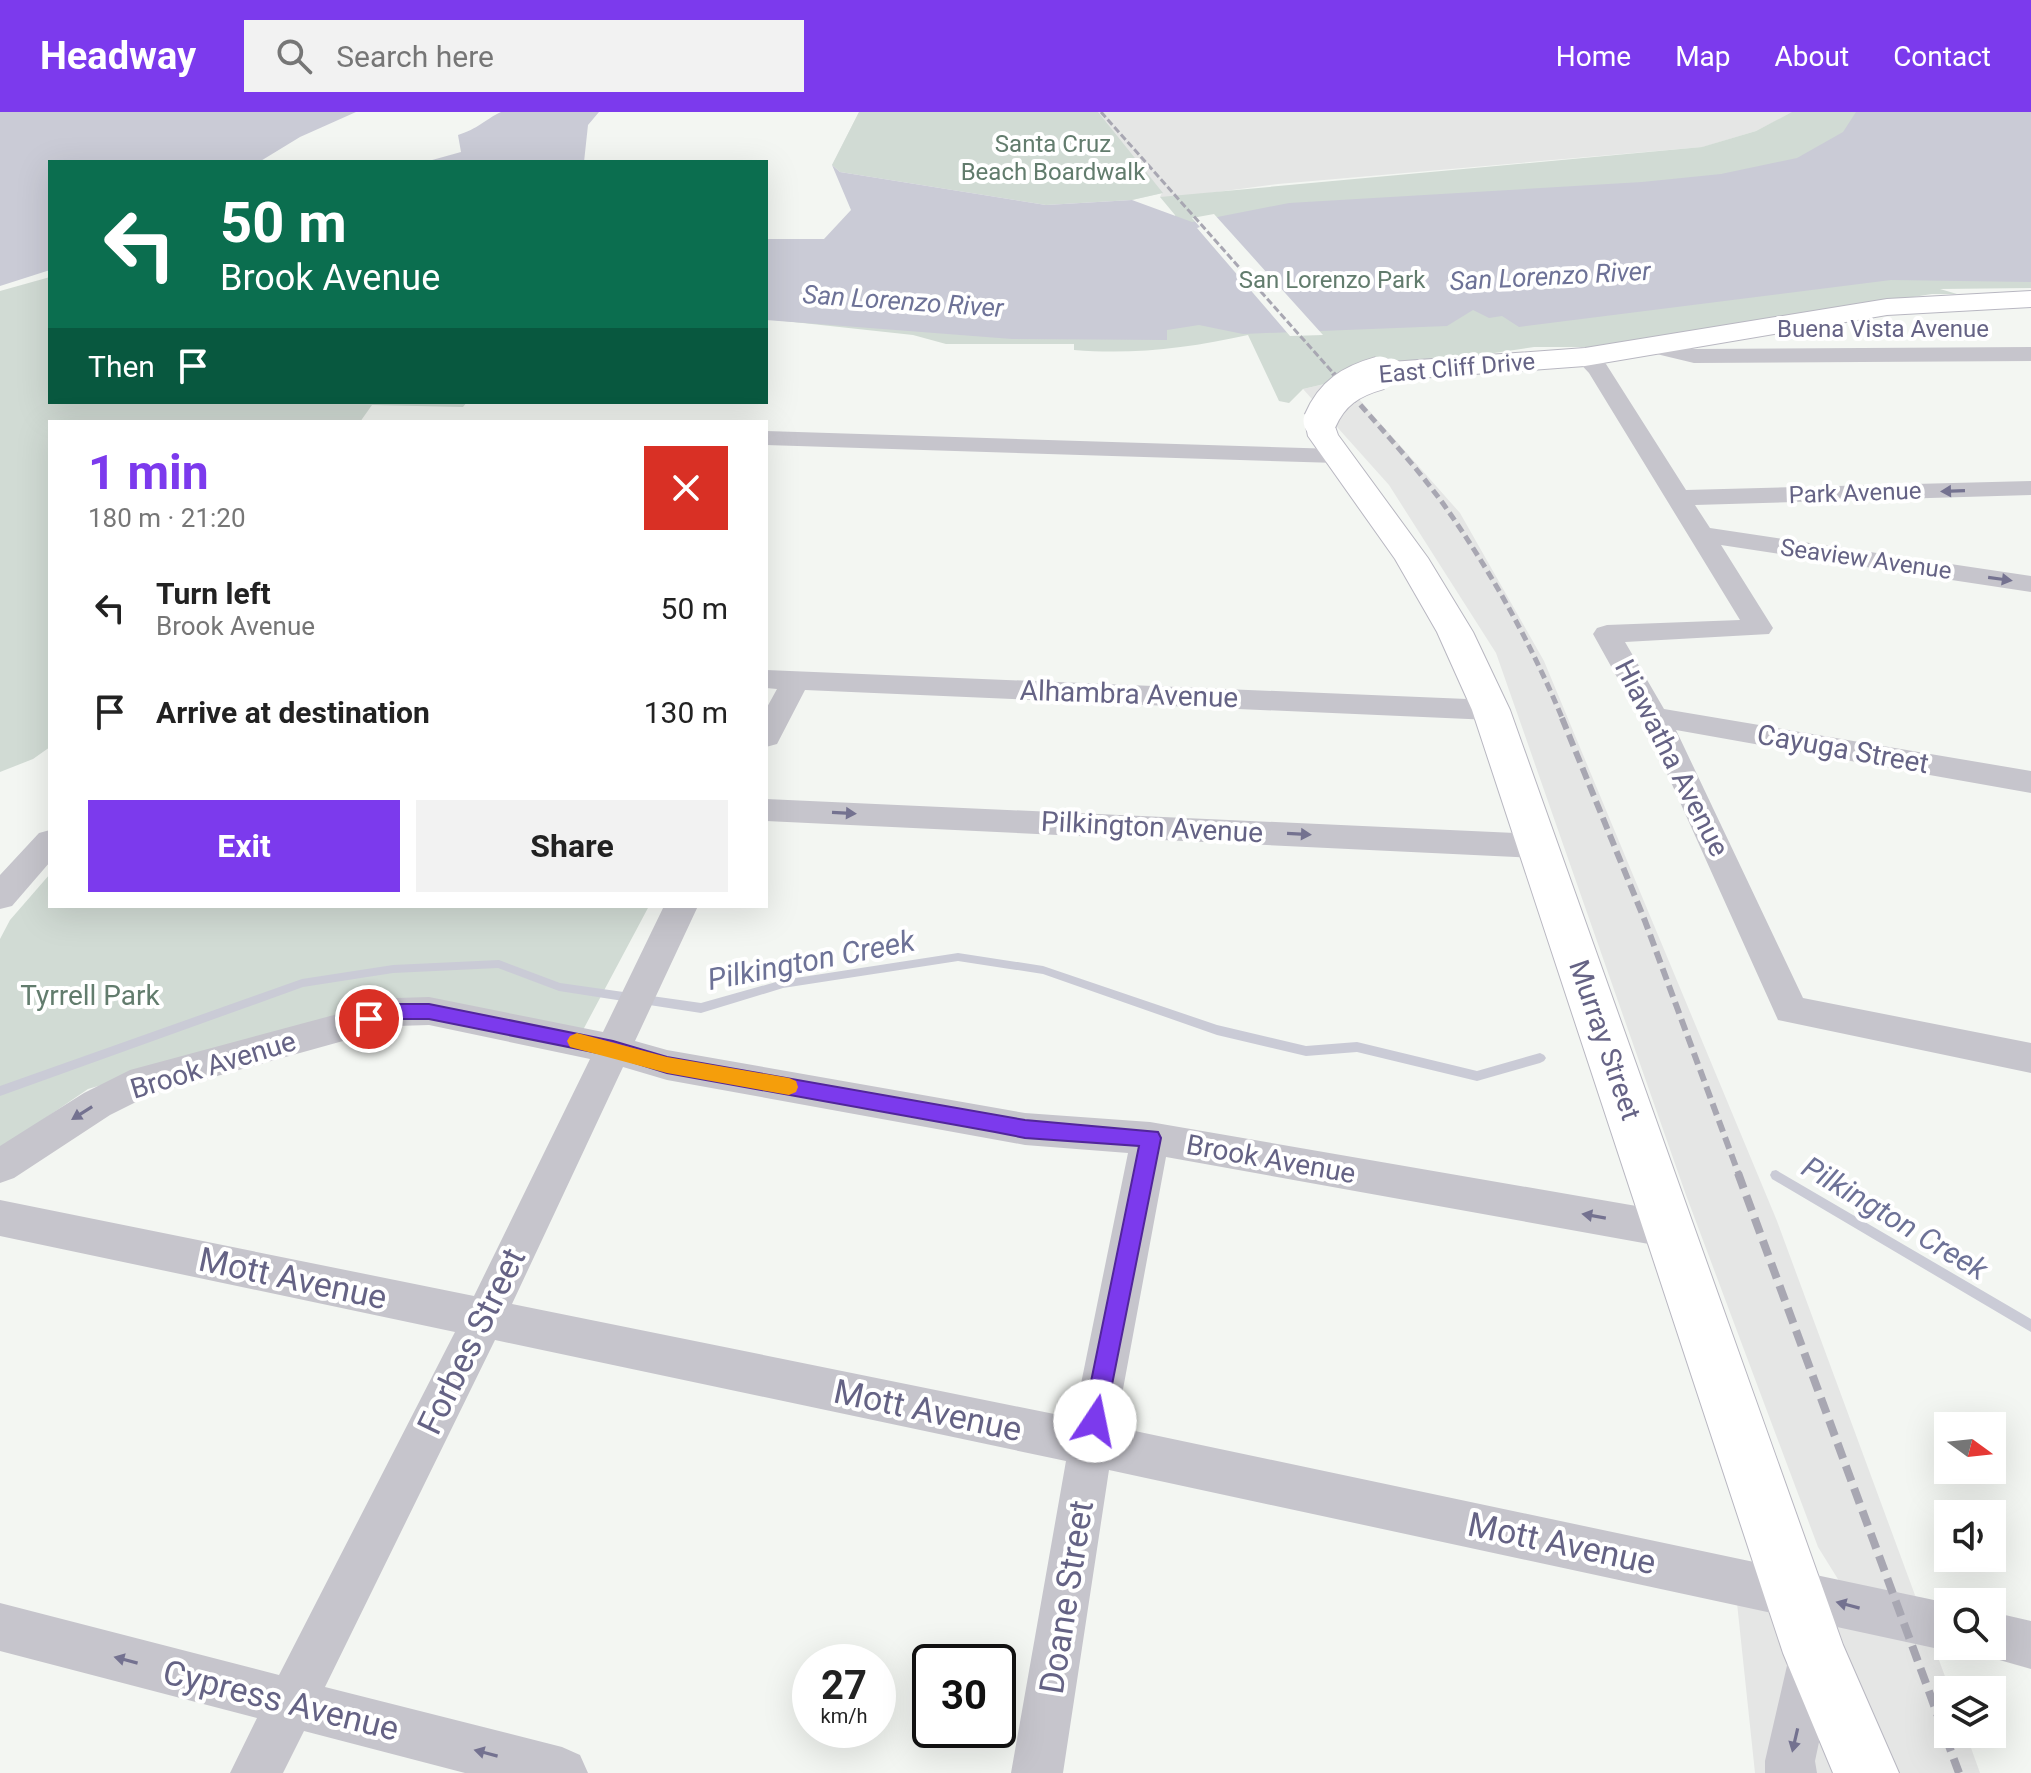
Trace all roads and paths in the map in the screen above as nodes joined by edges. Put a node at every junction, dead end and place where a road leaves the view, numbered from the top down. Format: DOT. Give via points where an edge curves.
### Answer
graph roads {
  1 [pos="2031,299"];
  2 [pos="1683,340"];
  3 [pos="1652,346"];
  4 [pos="2031,354"];
  5 [pos="1735,356"];
  6 [pos="1585,357"];
  7 [pos="768,438"];
  8 [pos="1328,439"];
  9 [pos="2031,488"];
  10 [pos="1679,498"];
  11 [pos="1702,535"];
  12 [pos="2031,584"];
  13 [pos="768,679"];
  14 [pos="796,680"];
  15 [pos="1491,710"];
  16 [pos="1655,717"];
  17 [pos="768,733"];
  18 [pos="2031,782"];
  19 [pos="768,810"];
  20 [pos="48,843"];
  21 [pos="1538,846"];
  22 [pos="0,897"];
  23 [pos="680,908"];
  24 [pos="613,1049"];
  25 [pos="2031,1058"];
  26 [pos="1150,1138"];
  27 [pos="0,1166"];
  28 [pos="0,1218"];
  29 [pos="1671,1230"];
  30 [pos="485,1317"];
  31 [pos="1091,1444"];
  32 [pos="1794,1592"];
  33 [pos="1934,1624"];
  34 [pos="0,1627"];
  35 [pos="2006,1639"];
  36 [pos="2031,1645"];
  37 [pos="1814,1653"];
  38 [pos="294,1703"];
  39 [pos="256,1773"];
  40 [pos="562,1773"];
  41 [pos="1037,1773"];
  42 [pos="1791,1773"];
  43 [pos="1866,1773"];
  1 -- 2 [label="main road, East Cliff Drive" via="1887,307"];
  2 -- 3 [label="main road, East Cliff Drive"];
  2 -- 5 [label="street, Buena Vista Avenue" via="1697,350"];
  3 -- 5 [label="street, Buena Vista Avenue" via="1694,356"];
  3 -- 6 [label="main road, East Cliff Drive"];
  4 -- 5 [label="street, Buena Vista Avenue"];
  6 -- 8 [label="main road, East Cliff Drive, bridge" via="1371,374 1343,387 1324,408"];
  6 -- 10 [label="street, Hiawatha Avenue" via="1598,369"];
  7 -- 8 [label="street"];
  8 -- 15 [label="main road, Murray Street" via="1411,558 1455,632"];
  9 -- 10 [label="street, Park Avenue, one-way"];
  10 -- 11 [label="street, Hiawatha Avenue"];
  11 -- 12 [label="street, Seaview Avenue, one-way"];
  11 -- 16 [label="street, Hiawatha Avenue" via="1759,628 1607,634"];
  13 -- 14 [label="street, Alhambra Avenue"];
  14 -- 15 [label="street, Alhambra Avenue"];
  14 -- 17 [label="street"];
  15 -- 21 [label="main road, Murray Street"];
  16 -- 18 [label="street, Cayuga Street"];
  16 -- 25 [label="street, Hiawatha Avenue" via="1791,1010"];
  19 -- 21 [label="street, Pilkington Avenue, one-way"];
  20 -- 22 [label="street"];
  21 -- 29 [label="main road, Murray Street"];
  23 -- 24 [label="street, Forbes Street"];
  24 -- 26 [label="street, Brook Avenue" via="667,1065 1025,1129"];
  24 -- 27 [label="street, Brook Avenue, one-way" via="429,1011 397,1012 143,1081"];
  24 -- 30 [label="street, Forbes Street"];
  29 -- 26 [label="street, Brook Avenue, one-way"];
  26 -- 31 [label="street, Doane Street"];
  28 -- 30 [label="street, Mott Avenue"];
  29 -- 32 [label="main road, Murray Street"];
  30 -- 31 [label="street, Mott Avenue"];
  30 -- 38 [label="street, Forbes Street"];
  31 -- 32 [label="street, Mott Avenue"];
  31 -- 41 [label="street, Doane Street"];
  33 -- 32 [label="street, Mott Avenue, one-way"];
  32 -- 37 [label="main road, Murray Street"];
  38 -- 34 [label="street, Cypress Avenue, one-way"];
  35 -- 36 [label="street"];
  37 -- 42 [label="street, one-way"];
  37 -- 43 [label="main road, Murray Street"];
  38 -- 39 [label="street, Forbes Street"];
  40 -- 38 [label="street, Cypress Avenue, one-way"];
}
